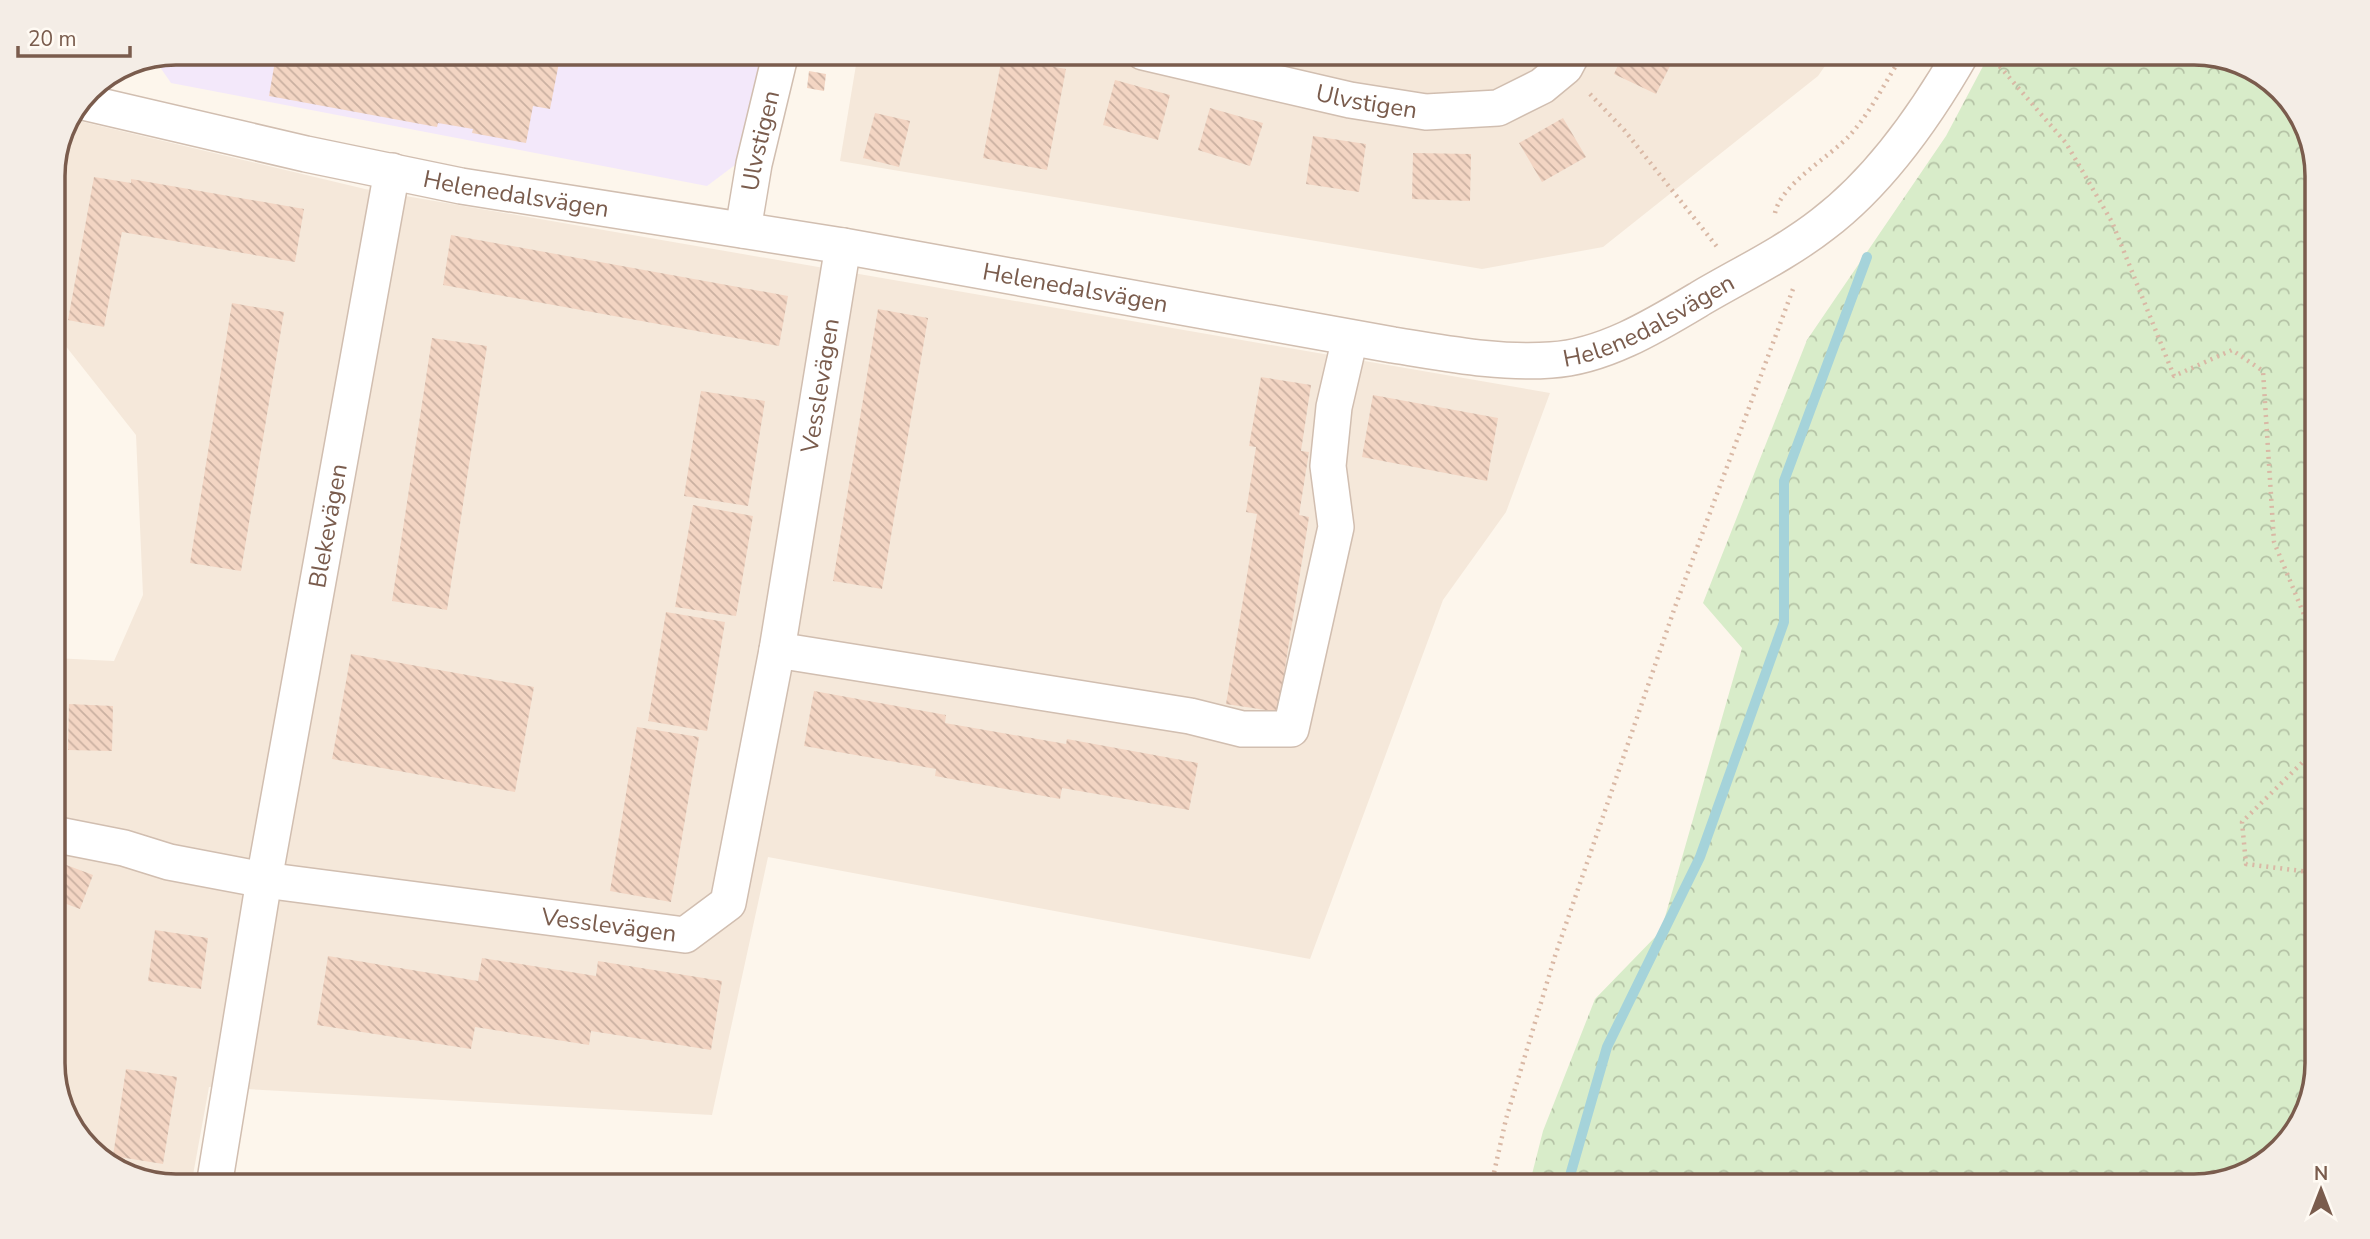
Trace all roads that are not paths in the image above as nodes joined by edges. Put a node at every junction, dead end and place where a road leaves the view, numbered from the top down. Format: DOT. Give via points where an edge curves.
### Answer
graph roads {
  1 [pos="778,65"];
  2 [pos="1199,65"];
  3 [pos="1564,65"];
  4 [pos="1953,65"];
  5 [pos="98,97"];
  6 [pos="392,171"];
  7 [pos="743,230"];
  8 [pos="843,246"];
  9 [pos="1350,338"];
  10 [pos="777,650"];
  11 [pos="65,837"];
  12 [pos="264,880"];
  13 [pos="216,1174"];
  1 -- 7 [label="street, Ulvstigen"];
  2 -- 3 [label="street, Ulvstigen" via="1350,100 1426,112 1498,108 1542,86"];
  4 -- 9 [label="street, Helenedalsvägen" via="1903,141 1825,224 1678,312 1595,352 1551,360 1484,358"];
  5 -- 6 [label="street, Helenedalsvägen"];
  6 -- 7 [label="street, Helenedalsvägen"];
  6 -- 12 [label="street, Blekevägen"];
  7 -- 8 [label="street, Helenedalsvägen"];
  8 -- 9 [label="street, Helenedalsvägen"];
  8 -- 10 [label="street, Vesslevägen"];
  9 -- 10 [label="street" via="1334,407 1328,466 1336,527 1291,729 1242,729 1191,716"];
  10 -- 12 [label="street, Vesslevägen" via="728,903 685,934"];
  11 -- 12 [label="street"];
  12 -- 13 [label="street, Blekevägen"];
}
